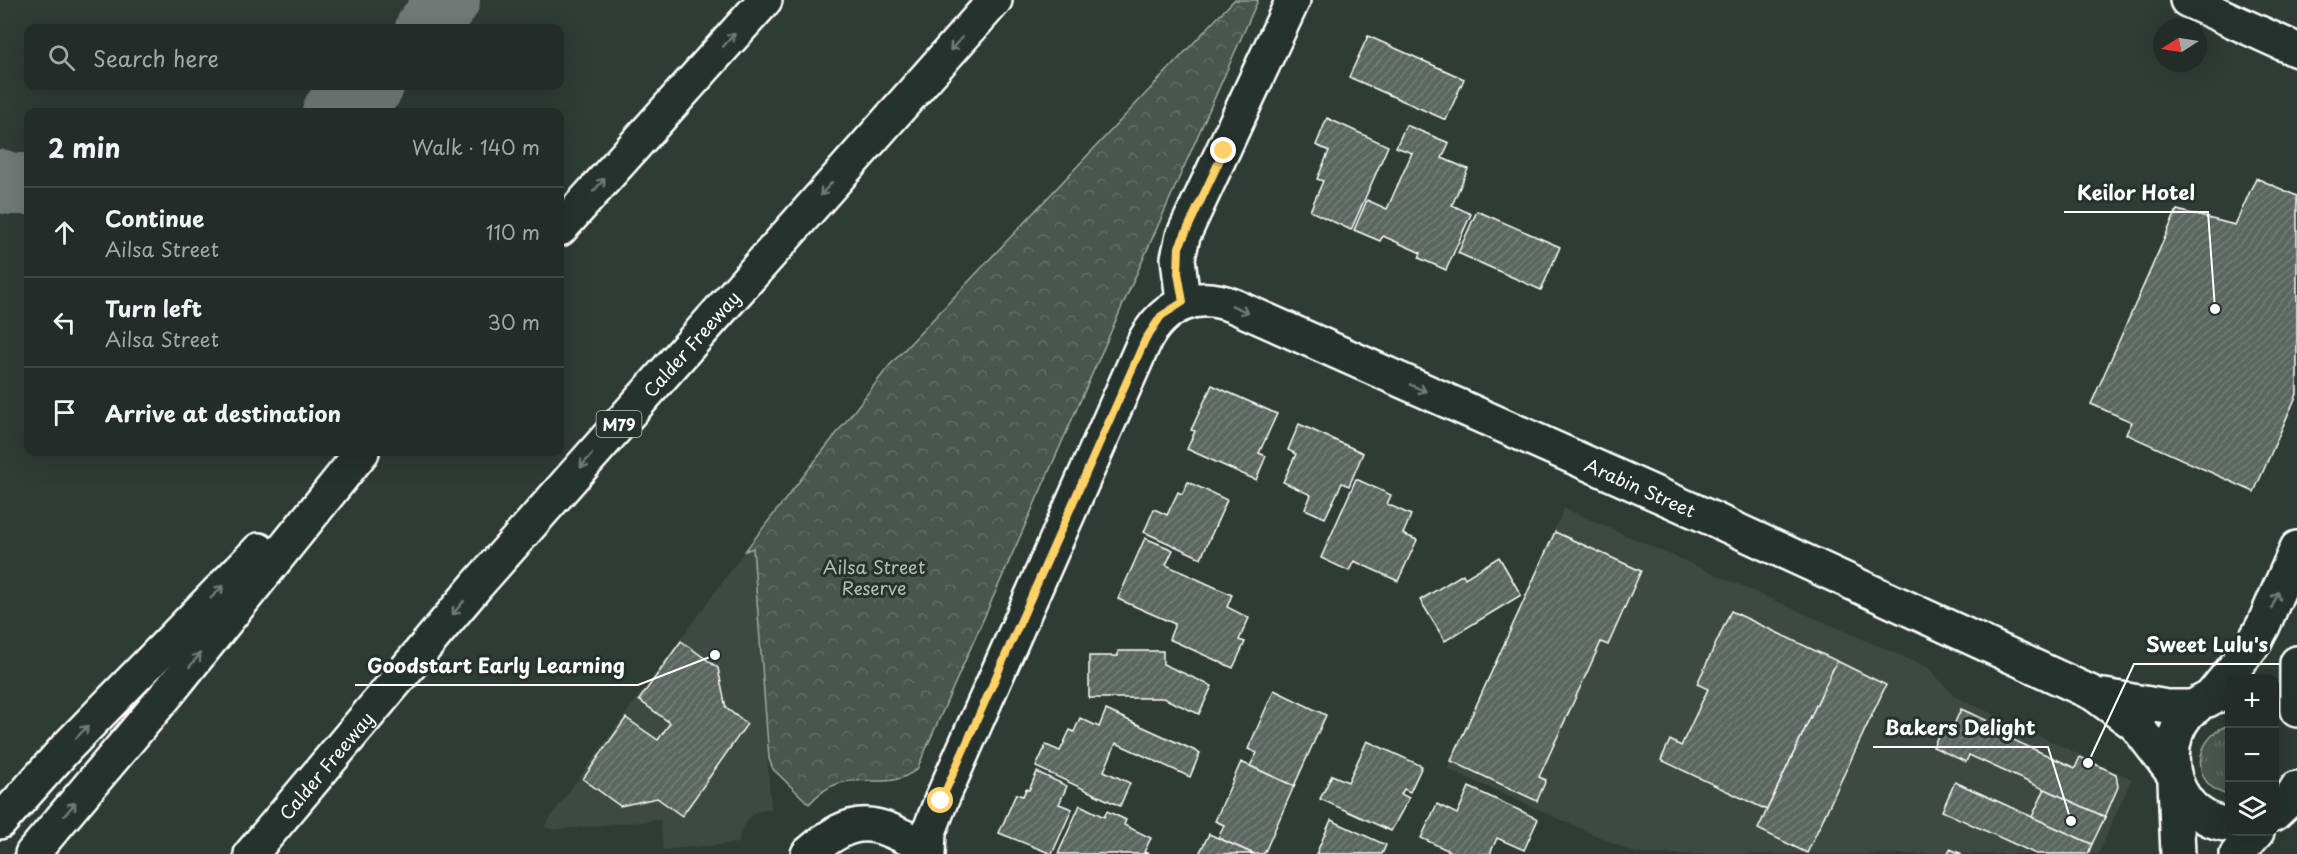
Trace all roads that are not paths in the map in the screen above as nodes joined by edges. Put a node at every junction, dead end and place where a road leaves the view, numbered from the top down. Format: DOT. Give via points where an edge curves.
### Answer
graph roads {
  1 [pos="765,0"];
  2 [pos="995,0"];
  3 [pos="1293,0"];
  4 [pos="2187,0"];
  5 [pos="2297,50"];
  6 [pos="564,225"];
  7 [pos="1183,302"];
  8 [pos="356,456"];
  9 [pos="357,456"];
  10 [pos="2297,548"];
  11 [pos="2297,663"];
  12 [pos="2094,694"];
  13 [pos="2211,700"];
  14 [pos="2279,709"];
  15 [pos="2297,710"];
  16 [pos="2297,732"];
  17 [pos="2174,777"];
  18 [pos="2297,788"];
  19 [pos="2279,810"];
  20 [pos="2279,816"];
  21 [pos="2297,819"];
  22 [pos="0,822"];
  23 [pos="2225,824"];
  24 [pos="2253,836"];
  25 [pos="927,851"];
  26 [pos="32,854"];
  27 [pos="251,854"];
  28 [pos="808,854"];
  29 [pos="2178,854"];
  30 [pos="2237,854"];
  6 -- 1 [label="main road, one-way"];
  2 -- 27 [label="main road, Calder Freeway / M79, one-way" via="477,585"];
  3 -- 7 [label="main road" via="1183,236 1178,258"];
  4 -- 5 [label="main road"];
  7 -- 12 [label="main road, Arabin Street, one-way" via="1225,302"];
  7 -- 25 [label="main road" via="1161,316 1145,340 941,801 929,832"];
  22 -- 8 [label="main road, one-way" via="106,707"];
  26 -- 9 [label="main road, one-way" via="168,693"];
  13 -- 10 [label="main road, one-way" via="2264,626"];
  11 -- 15 [label="main road"];
  12 -- 13 [label="main road, Arabin Street" via="2160,707"];
  12 -- 17 [label="main road, Arabin Street" via="2136,725"];
  13 -- 17 [label="main road" via="2186,717 2173,743"];
  14 -- 16 [label="main road"];
  17 -- 23 [label="main road, Arabin Street" via="2192,808 2205,818"];
  17 -- 29 [label="main road"];
  18 -- 19 [label="main road"];
  20 -- 21 [label="main road"];
  24 -- 30 [label="main road"];
  25 -- 28 [label="main road" via="885,828 855,824 831,834"];
}
